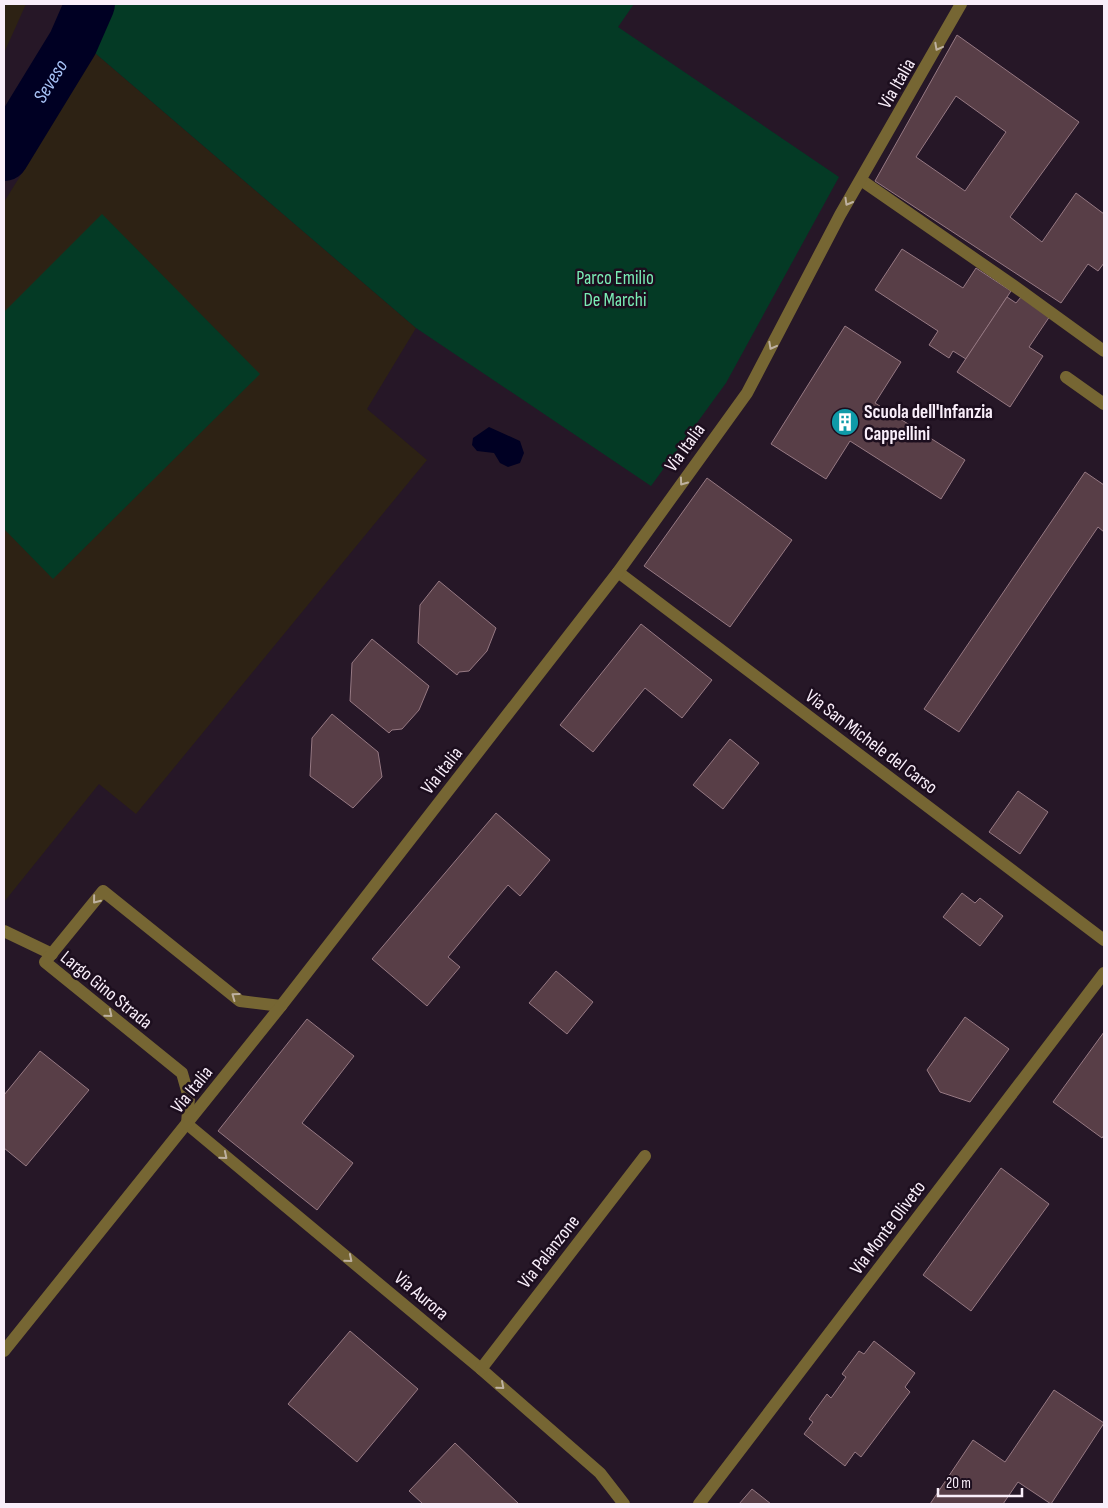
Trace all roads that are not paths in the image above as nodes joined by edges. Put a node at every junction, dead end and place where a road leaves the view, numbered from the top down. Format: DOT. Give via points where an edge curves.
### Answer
graph roads {
  1 [pos="961,4"];
  2 [pos="861,180"];
  3 [pos="1104,351"];
  4 [pos="1066,377"];
  5 [pos="1104,404"];
  6 [pos="618,572"];
  7 [pos="4,931"];
  8 [pos="1104,940"];
  9 [pos="52,954"];
  10 [pos="1104,973"];
  11 [pos="281,1006"];
  12 [pos="186,1124"];
  13 [pos="646,1156"];
  14 [pos="4,1351"];
  15 [pos="480,1369"];
  16 [pos="624,1504"];
  17 [pos="700,1504"];
  1 -- 2 [label="street, Via Italia, one-way"];
  2 -- 3 [label="street"];
  2 -- 6 [label="street, Via Italia, one-way" via="747,393"];
  4 -- 5 [label="street"];
  6 -- 8 [label="street, Via San Michele del Carso"];
  6 -- 11 [label="street, Via Italia"];
  7 -- 9 [label="street"];
  11 -- 9 [label="street, Largo Gino Strada, one-way" via="240,1001 104,891"];
  9 -- 12 [label="street, Largo Gino Strada, one-way" via="45,962 182,1073 189,1098"];
  10 -- 17 [label="street, Via Monte Oliveto"];
  11 -- 12 [label="street, Via Italia"];
  12 -- 14 [label="street, Via Italia"];
  12 -- 15 [label="street, Via Aurora, one-way"];
  13 -- 15 [label="street, Via Palanzone"];
  15 -- 16 [label="street, Via Aurora, one-way" via="600,1473"];
}
